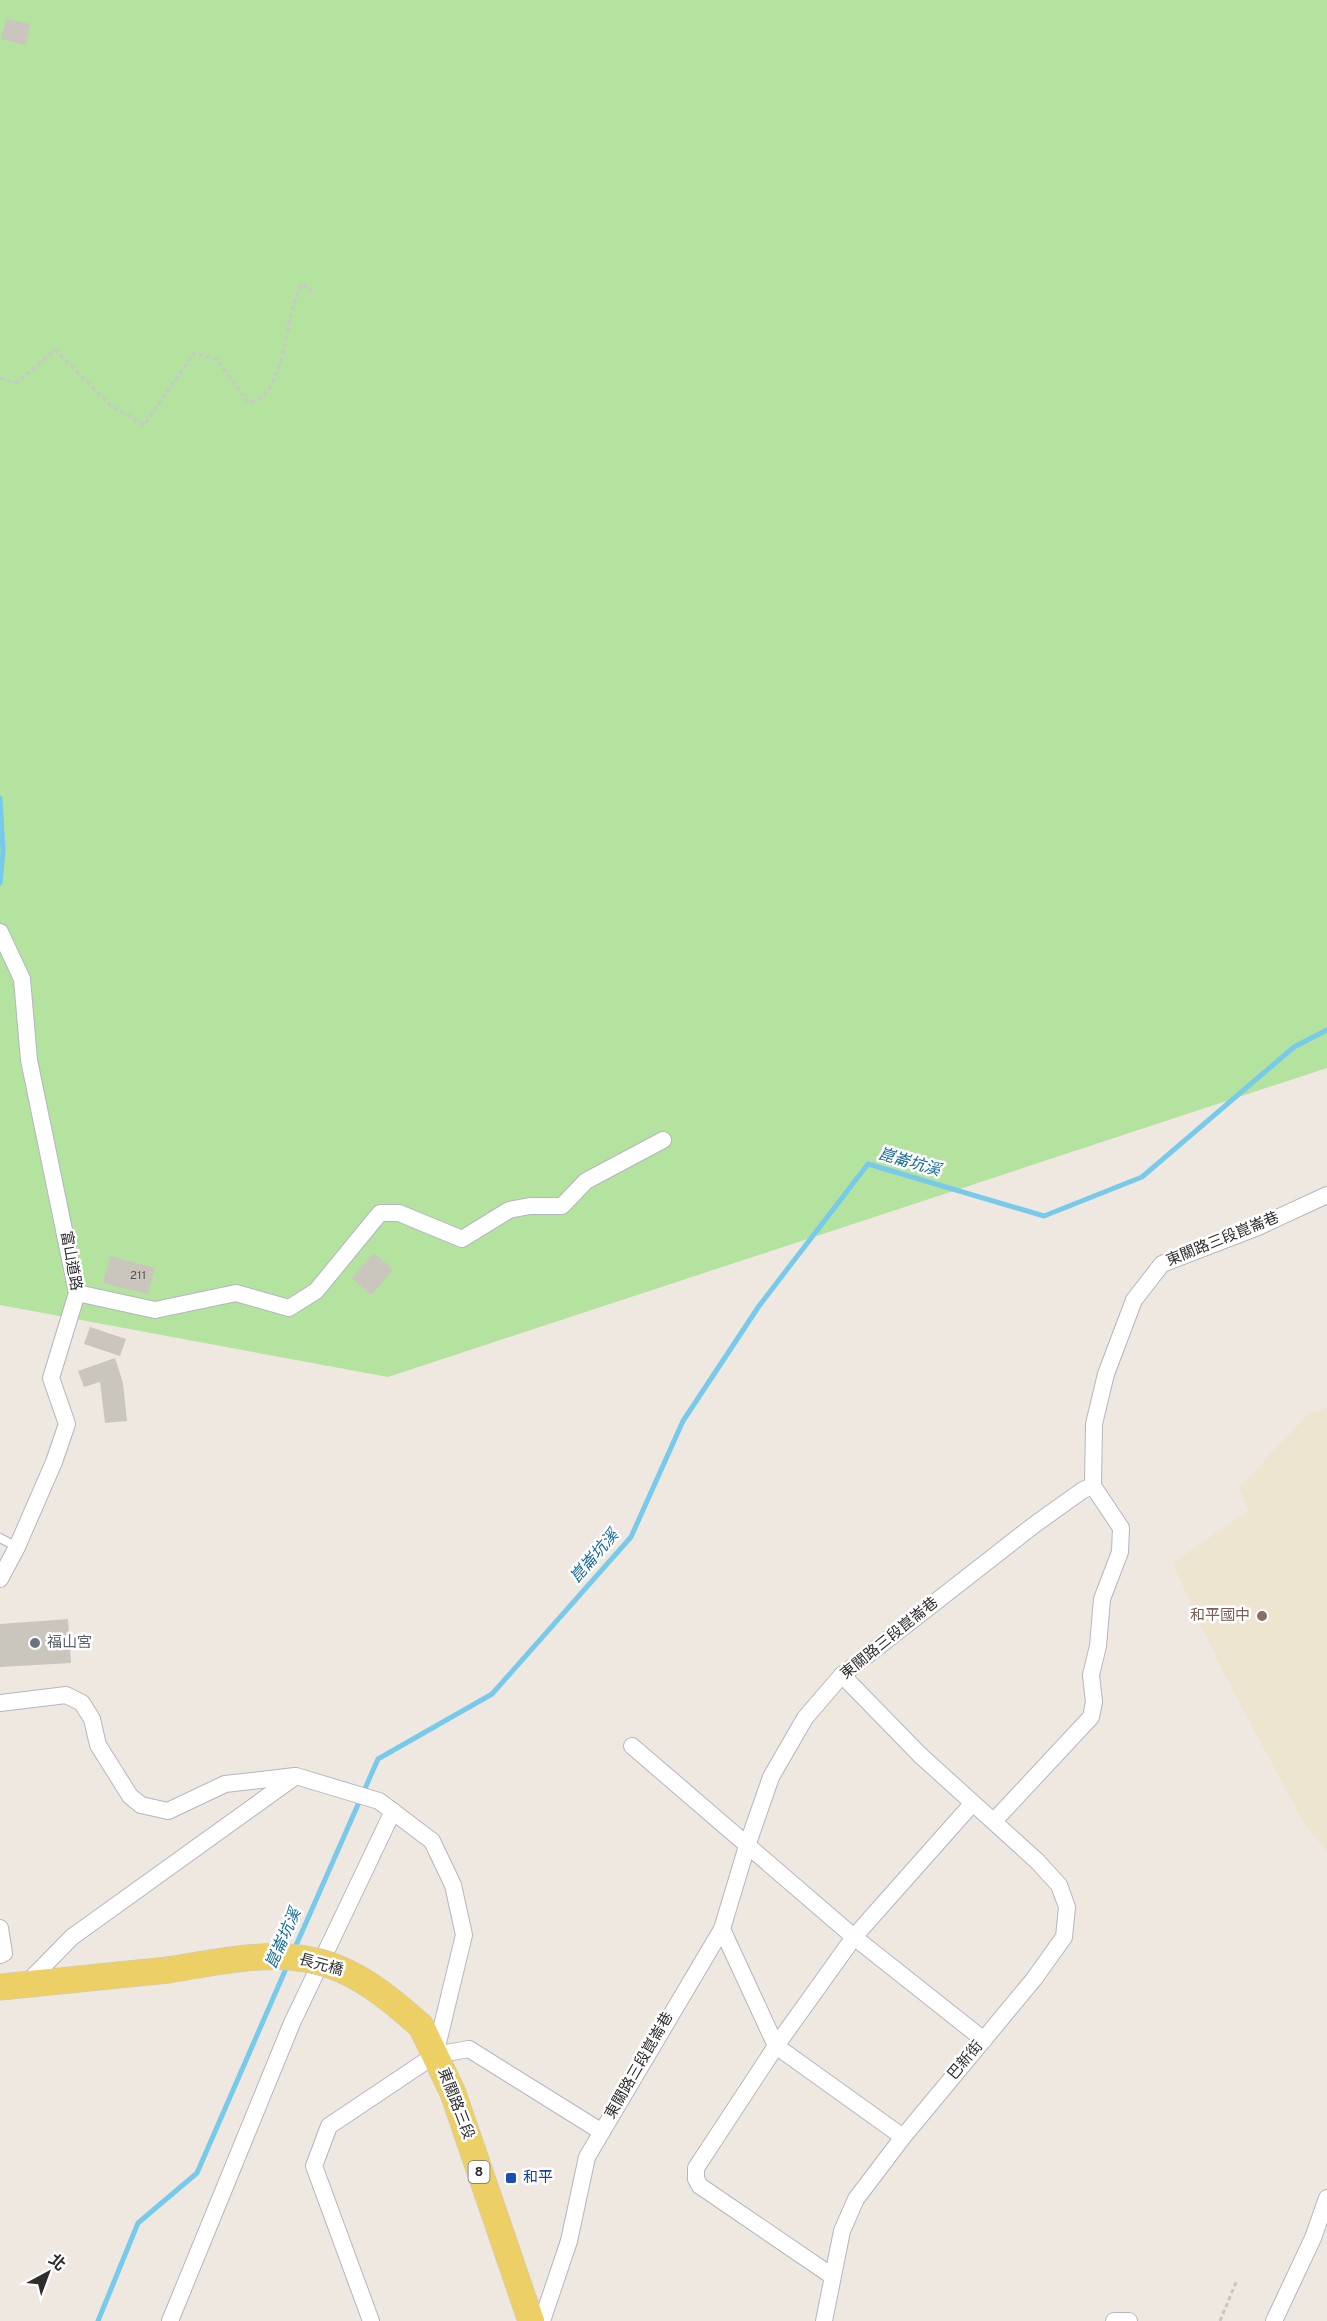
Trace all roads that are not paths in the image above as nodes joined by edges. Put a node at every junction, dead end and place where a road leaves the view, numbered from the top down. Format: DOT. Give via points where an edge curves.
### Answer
graph roads {
  1 [pos="0,932"];
  2 [pos="663,1140"];
  3 [pos="1327,1195"];
  4 [pos="77,1293"];
  5 [pos="1093,1486"];
  6 [pos="0,1538"];
  7 [pos="17,1547"];
  8 [pos="0,1579"];
  9 [pos="842,1675"];
  10 [pos="0,1703"];
  11 [pos="632,1746"];
  12 [pos="296,1776"];
  13 [pos="972,1804"];
  14 [pos="393,1811"];
  15 [pos="994,1821"];
  16 [pos="747,1846"];
  17 [pos="0,1928"];
  18 [pos="722,1929"];
  19 [pos="854,1937"];
  20 [pos="0,1955"];
  21 [pos="12,1987"];
  22 [pos="421,2026"];
  23 [pos="984,2040"];
  24 [pos="776,2046"];
  25 [pos="435,2055"];
  26 [pos="602,2132"];
  27 [pos="903,2137"];
  28 [pos="1327,2198"];
  29 [pos="832,2276"];
  30 [pos="170,2321"];
  31 [pos="371,2321"];
  32 [pos="531,2321"];
  33 [pos="542,2321"];
  34 [pos="824,2321"];
  35 [pos="1114,2321"];
  36 [pos="1130,2321"];
  37 [pos="1274,2321"];
  1 -- 4 [label="street, 富山道路" via="22,979 29,1060"];
  2 -- 4 [label="street" via="586,1181 562,1206 509,1210 462,1239 399,1213 380,1213 316,1291 289,1308 236,1293 155,1310"];
  3 -- 5 [label="street, 東關路三段崑崙巷" via="1162,1264 1134,1300 1106,1374 1094,1424"];
  4 -- 7 [label="street, 富山道路" via="51,1378 67,1424"];
  5 -- 9 [label="street, 東關路三段崑崙巷" via="1034,1525"];
  5 -- 15 [label="street" via="1121,1528 1120,1552 1102,1599 1091,1675 1091,1717"];
  6 -- 7 [label="lane"];
  7 -- 8 [label="street, 富山道路"];
  9 -- 13 [label="street, 巴新街"];
  9 -- 16 [label="street, 東關路三段崑崙巷" via="805,1718 778,1764"];
  10 -- 12 [label="street" via="66,1695 82,1703 92,1719 98,1745 130,1796 141,1805 168,1811 225,1784"];
  11 -- 16 [label="street"];
  12 -- 14 [label="street" via="379,1801"];
  12 -- 21 [label="street" via="72,1938"];
  13 -- 15 [label="street, 巴新街"];
  13 -- 19 [label="street"];
  14 -- 25 [label="street" via="432,1841 453,1885 465,1935"];
  14 -- 30 [label="street" via="292,2023"];
  15 -- 23 [label="street, 巴新街" via="1059,1885 1067,1907 1064,1937"];
  16 -- 18 [label="street, 東關路三段崑崙巷"];
  16 -- 19 [label="street"];
  17 -- 20 [label="street" via="4,1953"];
  18 -- 24 [label="street"];
  18 -- 26 [label="street, 東關路三段崑崙巷"];
  19 -- 23 [label="street"];
  19 -- 24 [label="street"];
  21 -- 22 [label="main road, 長元橋 / 8, bridge" via="168,1970 253,1956 308,1959 342,1969 386,1995"];
  22 -- 25 [label="main road, 東關路三段 / 8"];
  23 -- 27 [label="street, 巴新街"];
  24 -- 27 [label="street"];
  24 -- 29 [label="street" via="696,2168 696,2179 700,2186"];
  25 -- 26 [label="street" via="469,2049"];
  25 -- 31 [label="street" via="329,2126 314,2166"];
  25 -- 32 [label="main road, 東關路三段 / 8" via="453,2093"];
  26 -- 33 [label="street, 東關路三段崑崙巷" via="587,2157 569,2241"];
  27 -- 29 [label="street, 巴新街" via="856,2199 842,2231"];
  28 -- 37 [label="street"];
  29 -- 34 [label="street, 巴新街"];
  35 -- 36 [label="street"];
}
